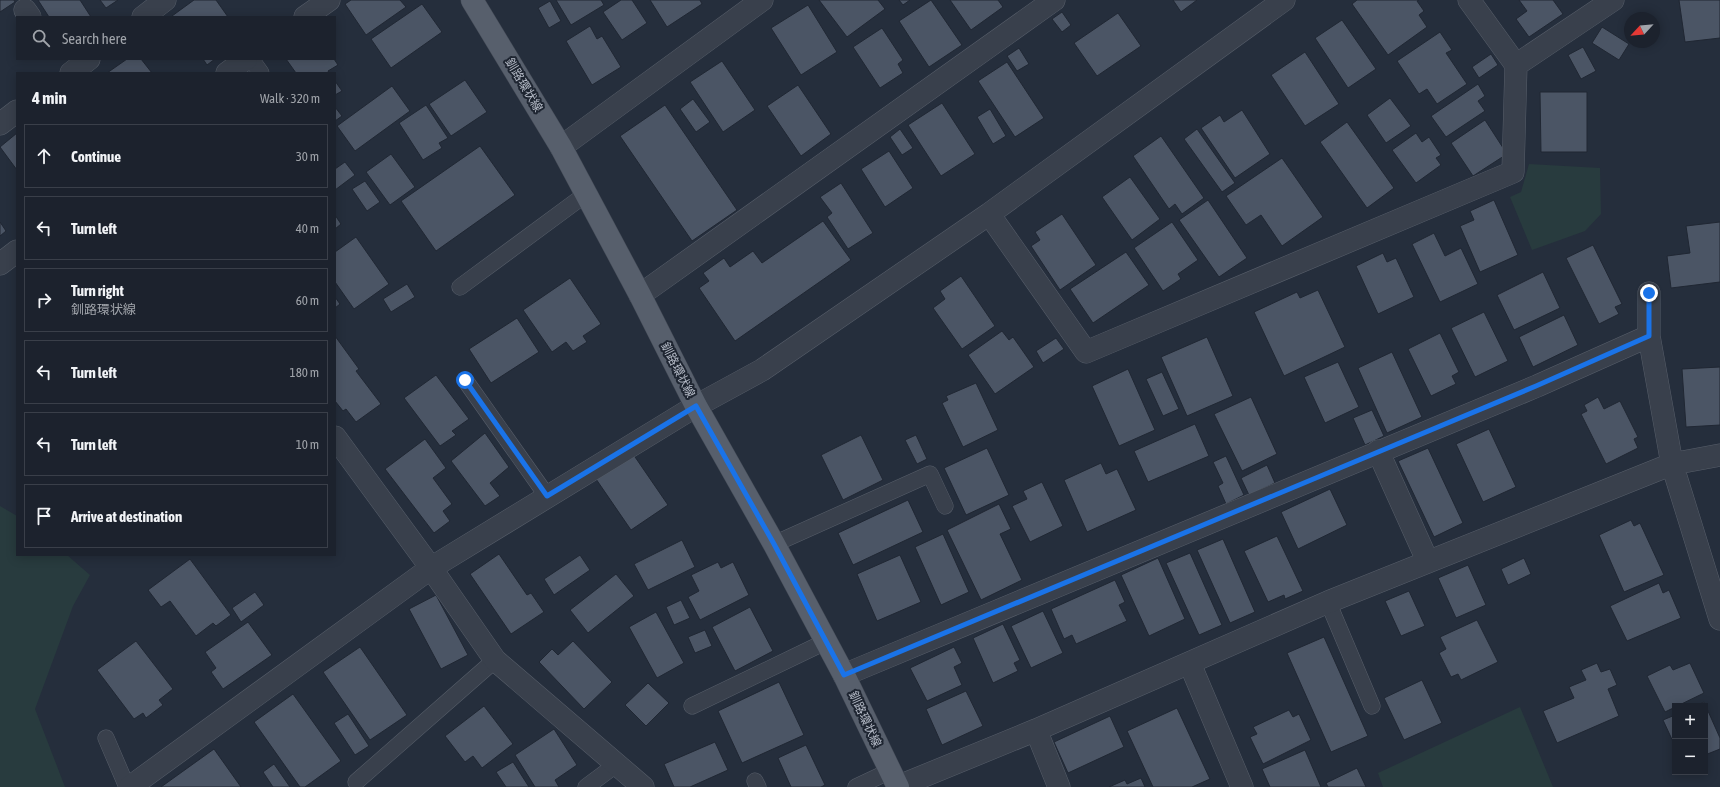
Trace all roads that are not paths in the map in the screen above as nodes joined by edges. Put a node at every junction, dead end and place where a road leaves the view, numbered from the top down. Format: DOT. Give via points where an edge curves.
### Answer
graph roads {
  1 [pos="165,0"];
  2 [pos="329,0"];
  3 [pos="472,0"];
  4 [pos="762,0"];
  5 [pos="1054,0"];
  6 [pos="1284,0"];
  7 [pos="1469,0"];
  8 [pos="1613,0"];
  9 [pos="144,16"];
  10 [pos="306,16"];
  11 [pos="61,60"];
  12 [pos="88,60"];
  13 [pos="245,60"];
  14 [pos="252,60"];
  15 [pos="1516,65"];
  16 [pos="69,72"];
  17 [pos="71,72"];
  18 [pos="228,72"];
  19 [pos="260,72"];
  20 [pos="16,113"];
  21 [pos="0,124"];
  22 [pos="561,147"];
  23 [pos="586,194"];
  24 [pos="988,214"];
  25 [pos="16,252"];
  26 [pos="0,264"];
  27 [pos="460,287"];
  28 [pos="1649,293"];
  29 [pos="640,295"];
  30 [pos="1649,336"];
  31 [pos="465,380"];
  32 [pos="696,406"];
  33 [pos="336,438"];
  34 [pos="1378,451"];
  35 [pos="1720,455"];
  36 [pos="1672,464"];
  37 [pos="547,496"];
  38 [pos="945,506"];
  39 [pos="774,544"];
  40 [pos="1428,562"];
  41 [pos="431,568"];
  42 [pos="1328,602"];
  43 [pos="1720,619"];
  44 [pos="825,642"];
  45 [pos="495,660"];
  46 [pos="1190,664"];
  47 [pos="844,675"];
  48 [pos="692,706"];
  49 [pos="1372,706"];
  50 [pos="1036,730"];
  51 [pos="106,738"];
  52 [pos="617,764"];
  53 [pos="895,781"];
  54 [pos="356,782"];
  55 [pos="127,787"];
  56 [pos="130,787"];
  57 [pos="586,787"];
  58 [pos="643,787"];
  59 [pos="856,787"];
  60 [pos="1059,787"];
  61 [pos="1242,787"];
  1 -- 9 [label="street"];
  2 -- 10 [label="street"];
  3 -- 22 [label="main road, 釧路環状線"];
  4 -- 22 [label="street"];
  5 -- 29 [label="street"];
  6 -- 24 [label="street"];
  7 -- 15 [label="street"];
  8 -- 15 [label="street"];
  11 -- 16 [label="street"];
  12 -- 17 [label="street"];
  13 -- 18 [label="street"];
  14 -- 19 [label="lane"];
  15 -- 24 [label="street" via="1513,172 1086,352"];
  20 -- 21 [label="street"];
  22 -- 23 [label="main road, 釧路環状線"];
  23 -- 27 [label="lane"];
  23 -- 29 [label="main road, 釧路環状線"];
  24 -- 32 [label="street" via="762,370"];
  25 -- 26 [label="street"];
  28 -- 30 [label="street"];
  29 -- 32 [label="main road, 釧路環状線"];
  30 -- 34 [label="street"];
  30 -- 36 [label="street"];
  31 -- 37 [label="lane"];
  32 -- 37 [label="street"];
  32 -- 39 [label="main road, 釧路環状線"];
  33 -- 41 [label="street"];
  34 -- 40 [label="street"];
  34 -- 47 [label="street"];
  35 -- 36 [label="street"];
  36 -- 40 [label="street"];
  36 -- 43 [label="street"];
  37 -- 41 [label="street"];
  38 -- 39 [label="lane" via="930,474"];
  39 -- 44 [label="main road, 釧路環状線"];
  40 -- 42 [label="street"];
  41 -- 45 [label="street"];
  41 -- 56 [label="street"];
  42 -- 46 [label="street"];
  42 -- 49 [label="lane"];
  44 -- 47 [label="main road, 釧路環状線"];
  44 -- 48 [label="lane"];
  45 -- 52 [label="street"];
  45 -- 54 [label="lane"];
  46 -- 50 [label="street"];
  46 -- 61 [label="street"];
  47 -- 53 [label="main road, 釧路環状線"];
  50 -- 53 [label="street"];
  50 -- 60 [label="street"];
  51 -- 55 [label="lane"];
  52 -- 57 [label="lane"];
  52 -- 58 [label="street"];
  53 -- 59 [label="lane"];
}
